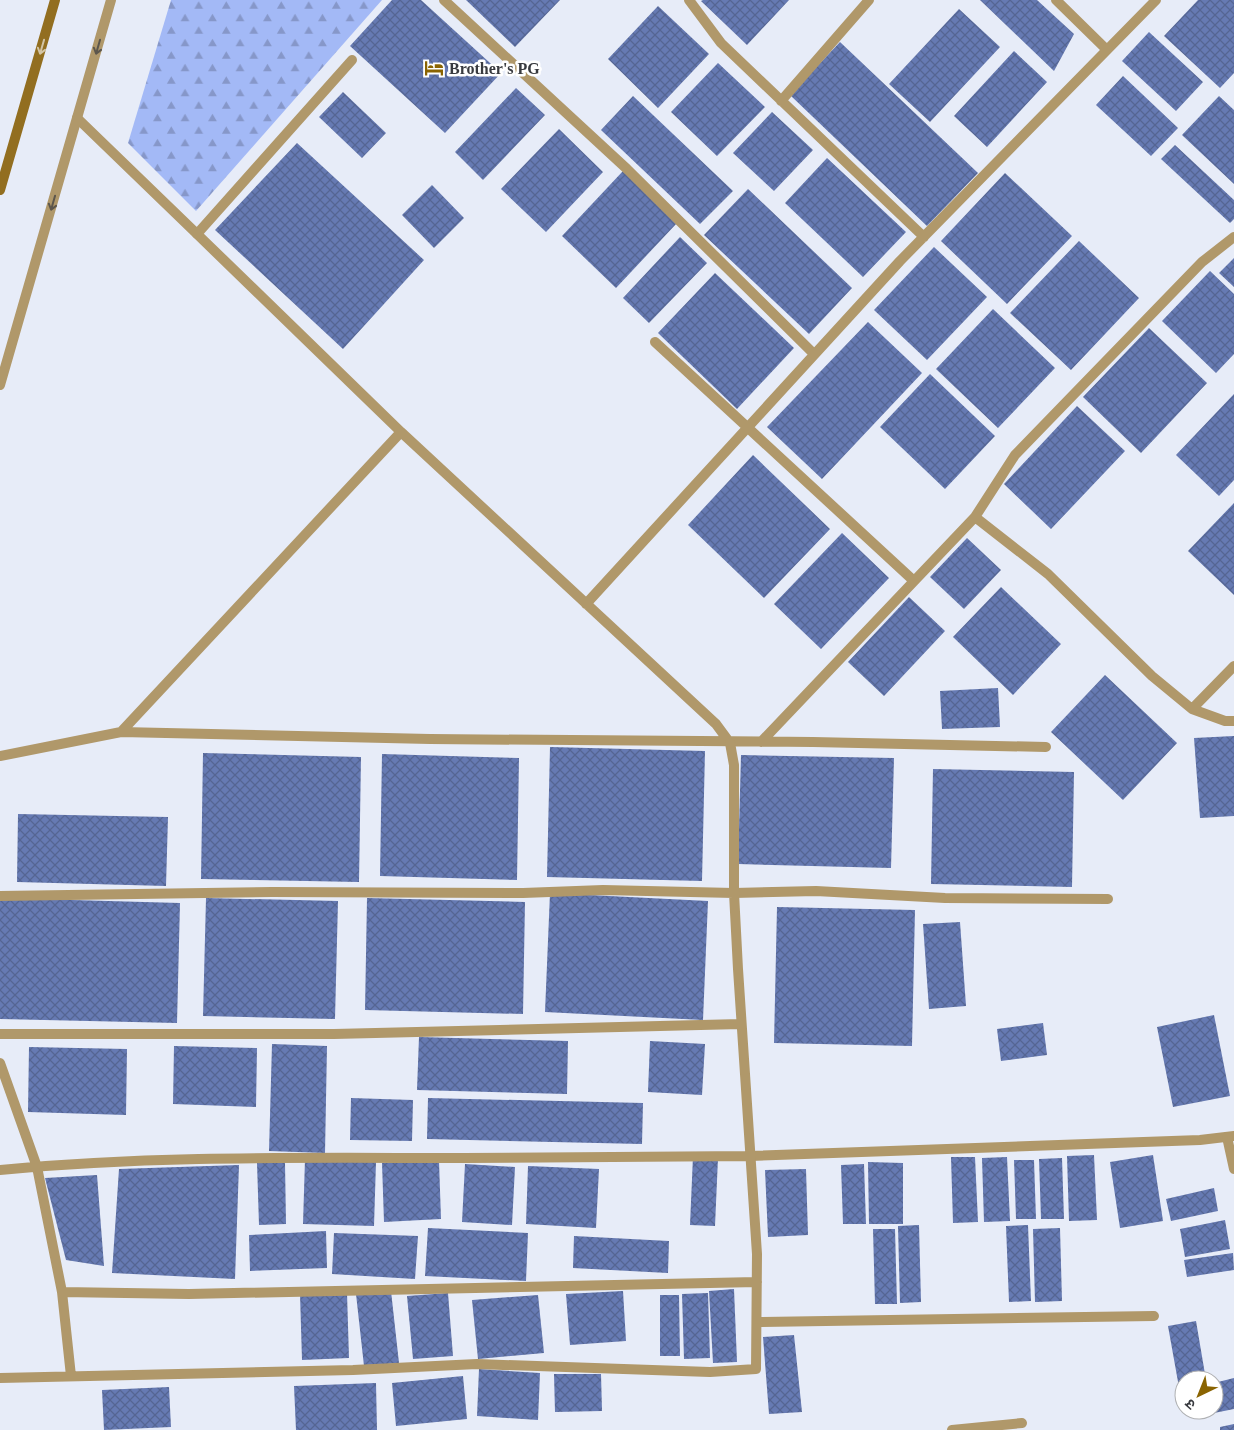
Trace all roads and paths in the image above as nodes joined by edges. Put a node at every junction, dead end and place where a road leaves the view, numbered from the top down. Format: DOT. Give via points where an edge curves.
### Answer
graph roads {
  1 [pos="55,0"];
  2 [pos="111,0"];
  3 [pos="444,0"];
  4 [pos="689,0"];
  5 [pos="869,0"];
  6 [pos="1056,0"];
  7 [pos="1156,0"];
  8 [pos="1107,50"];
  9 [pos="352,60"];
  10 [pos="781,100"];
  11 [pos="77,118"];
  12 [pos="0,190"];
  13 [pos="197,234"];
  14 [pos="924,237"];
  15 [pos="1234,237"];
  16 [pos="655,342"];
  17 [pos="814,354"];
  18 [pos="0,385"];
  19 [pos="747,427"];
  20 [pos="401,432"];
  21 [pos="975,517"];
  22 [pos="914,581"];
  23 [pos="586,604"];
  24 [pos="1234,666"];
  25 [pos="1192,709"];
  26 [pos="1234,721"];
  27 [pos="121,732"];
  28 [pos="761,742"];
  29 [pos="730,743"];
  30 [pos="1046,747"];
  31 [pos="0,756"];
  32 [pos="734,893"];
  33 [pos="0,896"];
  34 [pos="1108,900"];
  35 [pos="741,1024"];
  36 [pos="0,1034"];
  37 [pos="0,1063"];
  38 [pos="1230,1137"];
  39 [pos="751,1156"];
  40 [pos="37,1167"];
  41 [pos="1234,1169"];
  42 [pos="0,1170"];
  43 [pos="757,1282"];
  44 [pos="62,1292"];
  45 [pos="1154,1316"];
  46 [pos="757,1322"];
  47 [pos="71,1376"];
  48 [pos="0,1378"];
  49 [pos="1022,1422"];
  50 [pos="952,1430"];
  1 -- 12 [label="main road, one-way"];
  2 -- 11 [label="street, one-way"];
  3 -- 17 [label="street" via="627,169"];
  4 -- 10 [label="street" via="721,43"];
  5 -- 10 [label="street"];
  6 -- 8 [label="street"];
  7 -- 8 [label="street"];
  8 -- 14 [label="street"];
  9 -- 13 [label="street"];
  10 -- 14 [label="street"];
  11 -- 13 [label="street"];
  11 -- 18 [label="street, one-way"];
  13 -- 20 [label="street"];
  14 -- 17 [label="street"];
  15 -- 21 [label="street" via="1202,262 1015,455"];
  16 -- 19 [label="street"];
  17 -- 19 [label="street"];
  19 -- 22 [label="street"];
  19 -- 23 [label="street"];
  20 -- 23 [label="street"];
  20 -- 27 [label="street"];
  21 -- 22 [label="street"];
  21 -- 25 [label="street" via="1048,574 1152,676"];
  22 -- 28 [label="street"];
  23 -- 29 [label="street" via="716,724"];
  24 -- 25 [label="street"];
  25 -- 26 [label="street"];
  27 -- 29 [label="street"];
  27 -- 31 [label="street"];
  28 -- 29 [label="street"];
  28 -- 30 [label="street"];
  29 -- 32 [label="street" via="734,765"];
  32 -- 33 [label="street" via="603,890"];
  32 -- 34 [label="street" via="816,891 945,898"];
  32 -- 35 [label="street"];
  35 -- 36 [label="street" via="334,1034"];
  35 -- 39 [label="street"];
  37 -- 40 [label="street"];
  38 -- 39 [label="street"];
  38 -- 41 [label="street"];
  39 -- 40 [label="street" via="328,1156"];
  39 -- 43 [label="street"];
  40 -- 42 [label="street"];
  40 -- 44 [label="street"];
  43 -- 44 [label="street" via="189,1294"];
  43 -- 46 [label="street"];
  44 -- 47 [label="street"];
  45 -- 46 [label="street"];
  46 -- 47 [label="street" via="756,1369 710,1372 477,1364"];
  47 -- 48 [label="street"];
  49 -- 50 [label="street"];
}
